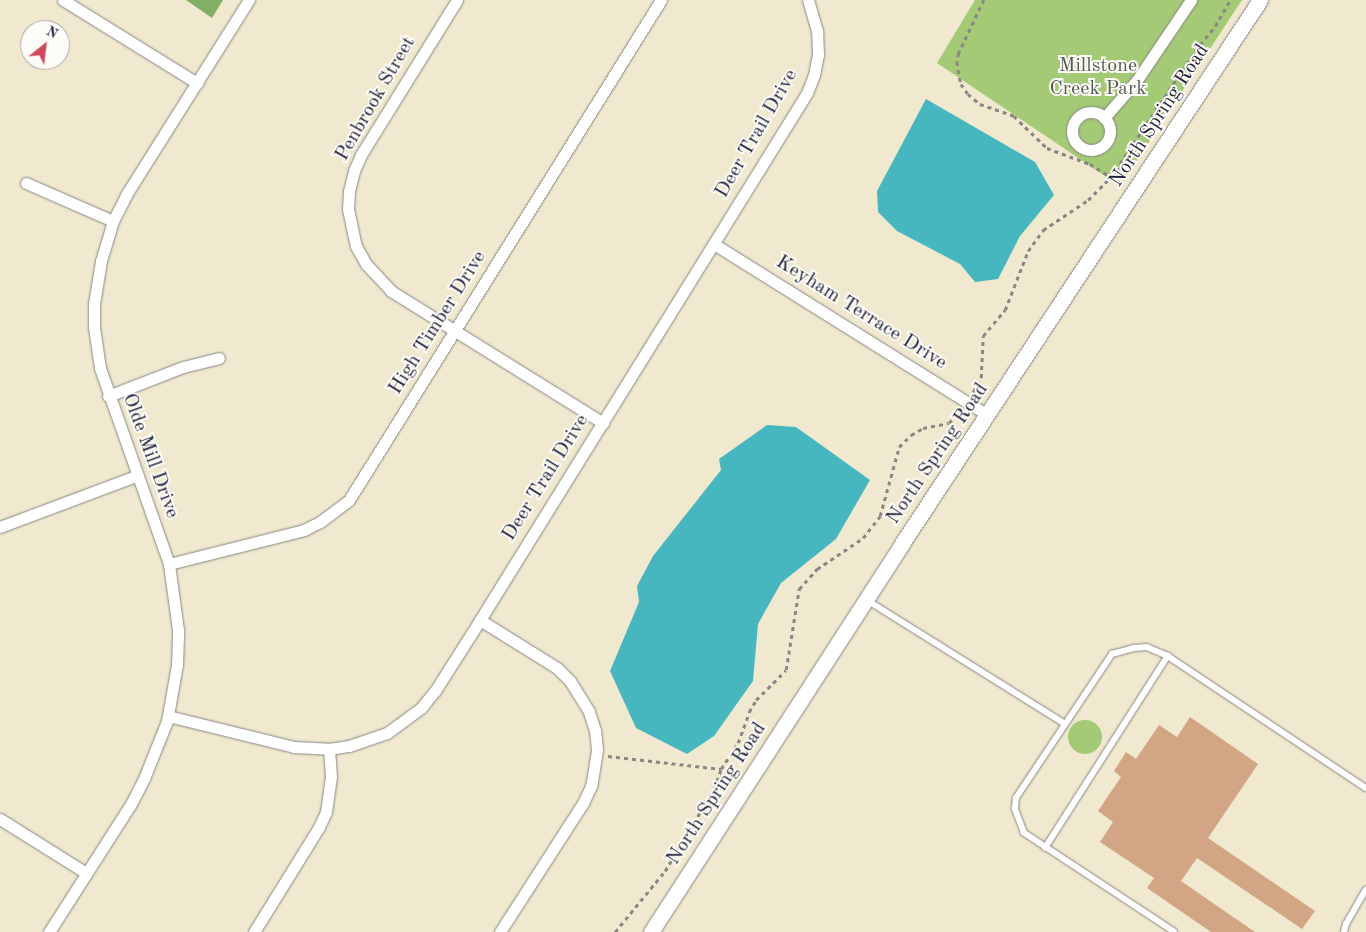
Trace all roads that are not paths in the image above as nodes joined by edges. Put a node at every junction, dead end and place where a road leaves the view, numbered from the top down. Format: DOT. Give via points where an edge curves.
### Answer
graph roads {
  1 [pos="63,0"];
  2 [pos="249,0"];
  3 [pos="457,0"];
  4 [pos="661,0"];
  5 [pos="808,0"];
  6 [pos="1191,0"];
  7 [pos="1260,0"];
  8 [pos="197,83"];
  9 [pos="1104,118"];
  10 [pos="26,183"];
  11 [pos="113,221"];
  12 [pos="714,244"];
  13 [pos="455,331"];
  14 [pos="219,358"];
  15 [pos="108,396"];
  16 [pos="988,414"];
  17 [pos="603,423"];
  18 [pos="138,475"];
  19 [pos="0,527"];
  20 [pos="169,564"];
  21 [pos="867,600"];
  22 [pos="480,620"];
  23 [pos="1168,656"];
  24 [pos="168,716"];
  25 [pos="1064,723"];
  26 [pos="329,749"];
  27 [pos="1366,788"];
  28 [pos="0,819"];
  29 [pos="1045,848"];
  30 [pos="86,874"];
  31 [pos="1366,890"];
  32 [pos="49,932"];
  33 [pos="254,932"];
  34 [pos="500,932"];
  35 [pos="651,932"];
  36 [pos="1174,932"];
  37 [pos="1344,932"];
  1 -- 8 [label="street"];
  2 -- 8 [label="street, Olde Mill Drive"];
  3 -- 13 [label="street, Penbrook Street" via="361,155 351,184 348,209 356,246 377,278 391,291"];
  4 -- 13 [label="street, High Timber Drive"];
  5 -- 12 [label="street, Deer Trail Drive" via="817,31 818,55 814,75 807,93"];
  6 -- 9 [label="street" via="1137,80"];
  7 -- 16 [label="main road, North Spring Road"];
  8 -- 11 [label="street, Olde Mill Drive"];
  10 -- 11 [label="street"];
  11 -- 15 [label="street, Olde Mill Drive" via="100,260 94,304 100,368"];
  12 -- 16 [label="street, Keyham Terrace Drive"];
  12 -- 17 [label="street, Deer Trail Drive"];
  13 -- 17 [label="street, Penbrook Street"];
  13 -- 20 [label="street, High Timber Drive" via="360,485 337,511 304,530"];
  14 -- 15 [label="street" via="182,367"];
  15 -- 18 [label="street, Olde Mill Drive"];
  16 -- 21 [label="main road, North Spring Road"];
  17 -- 22 [label="street, Deer Trail Drive"];
  18 -- 19 [label="street"];
  18 -- 20 [label="street, Olde Mill Drive"];
  20 -- 24 [label="street, Olde Mill Drive" via="178,630 177,665"];
  21 -- 25 [label="lane"];
  21 -- 35 [label="main road, North Spring Road"];
  22 -- 26 [label="street, Deer Trail Drive" via="421,708 386,733 349,746"];
  22 -- 34 [label="street" via="557,668 570,680 589,712 595,730 596,758 591,786"];
  23 -- 25 [label="lane" via="1146,647 1112,654"];
  23 -- 27 [label="lane"];
  23 -- 29 [label="lane"];
  24 -- 26 [label="street, Deer Trail Drive" via="294,747"];
  24 -- 30 [label="street, Olde Mill Drive" via="131,804"];
  25 -- 29 [label="lane" via="1016,798 1015,809 1024,833"];
  26 -- 33 [label="street" via="331,777 326,812"];
  28 -- 30 [label="street"];
  29 -- 36 [label="lane"];
  30 -- 32 [label="street, Olde Mill Drive"];
  31 -- 37 [label="lane"];
}
